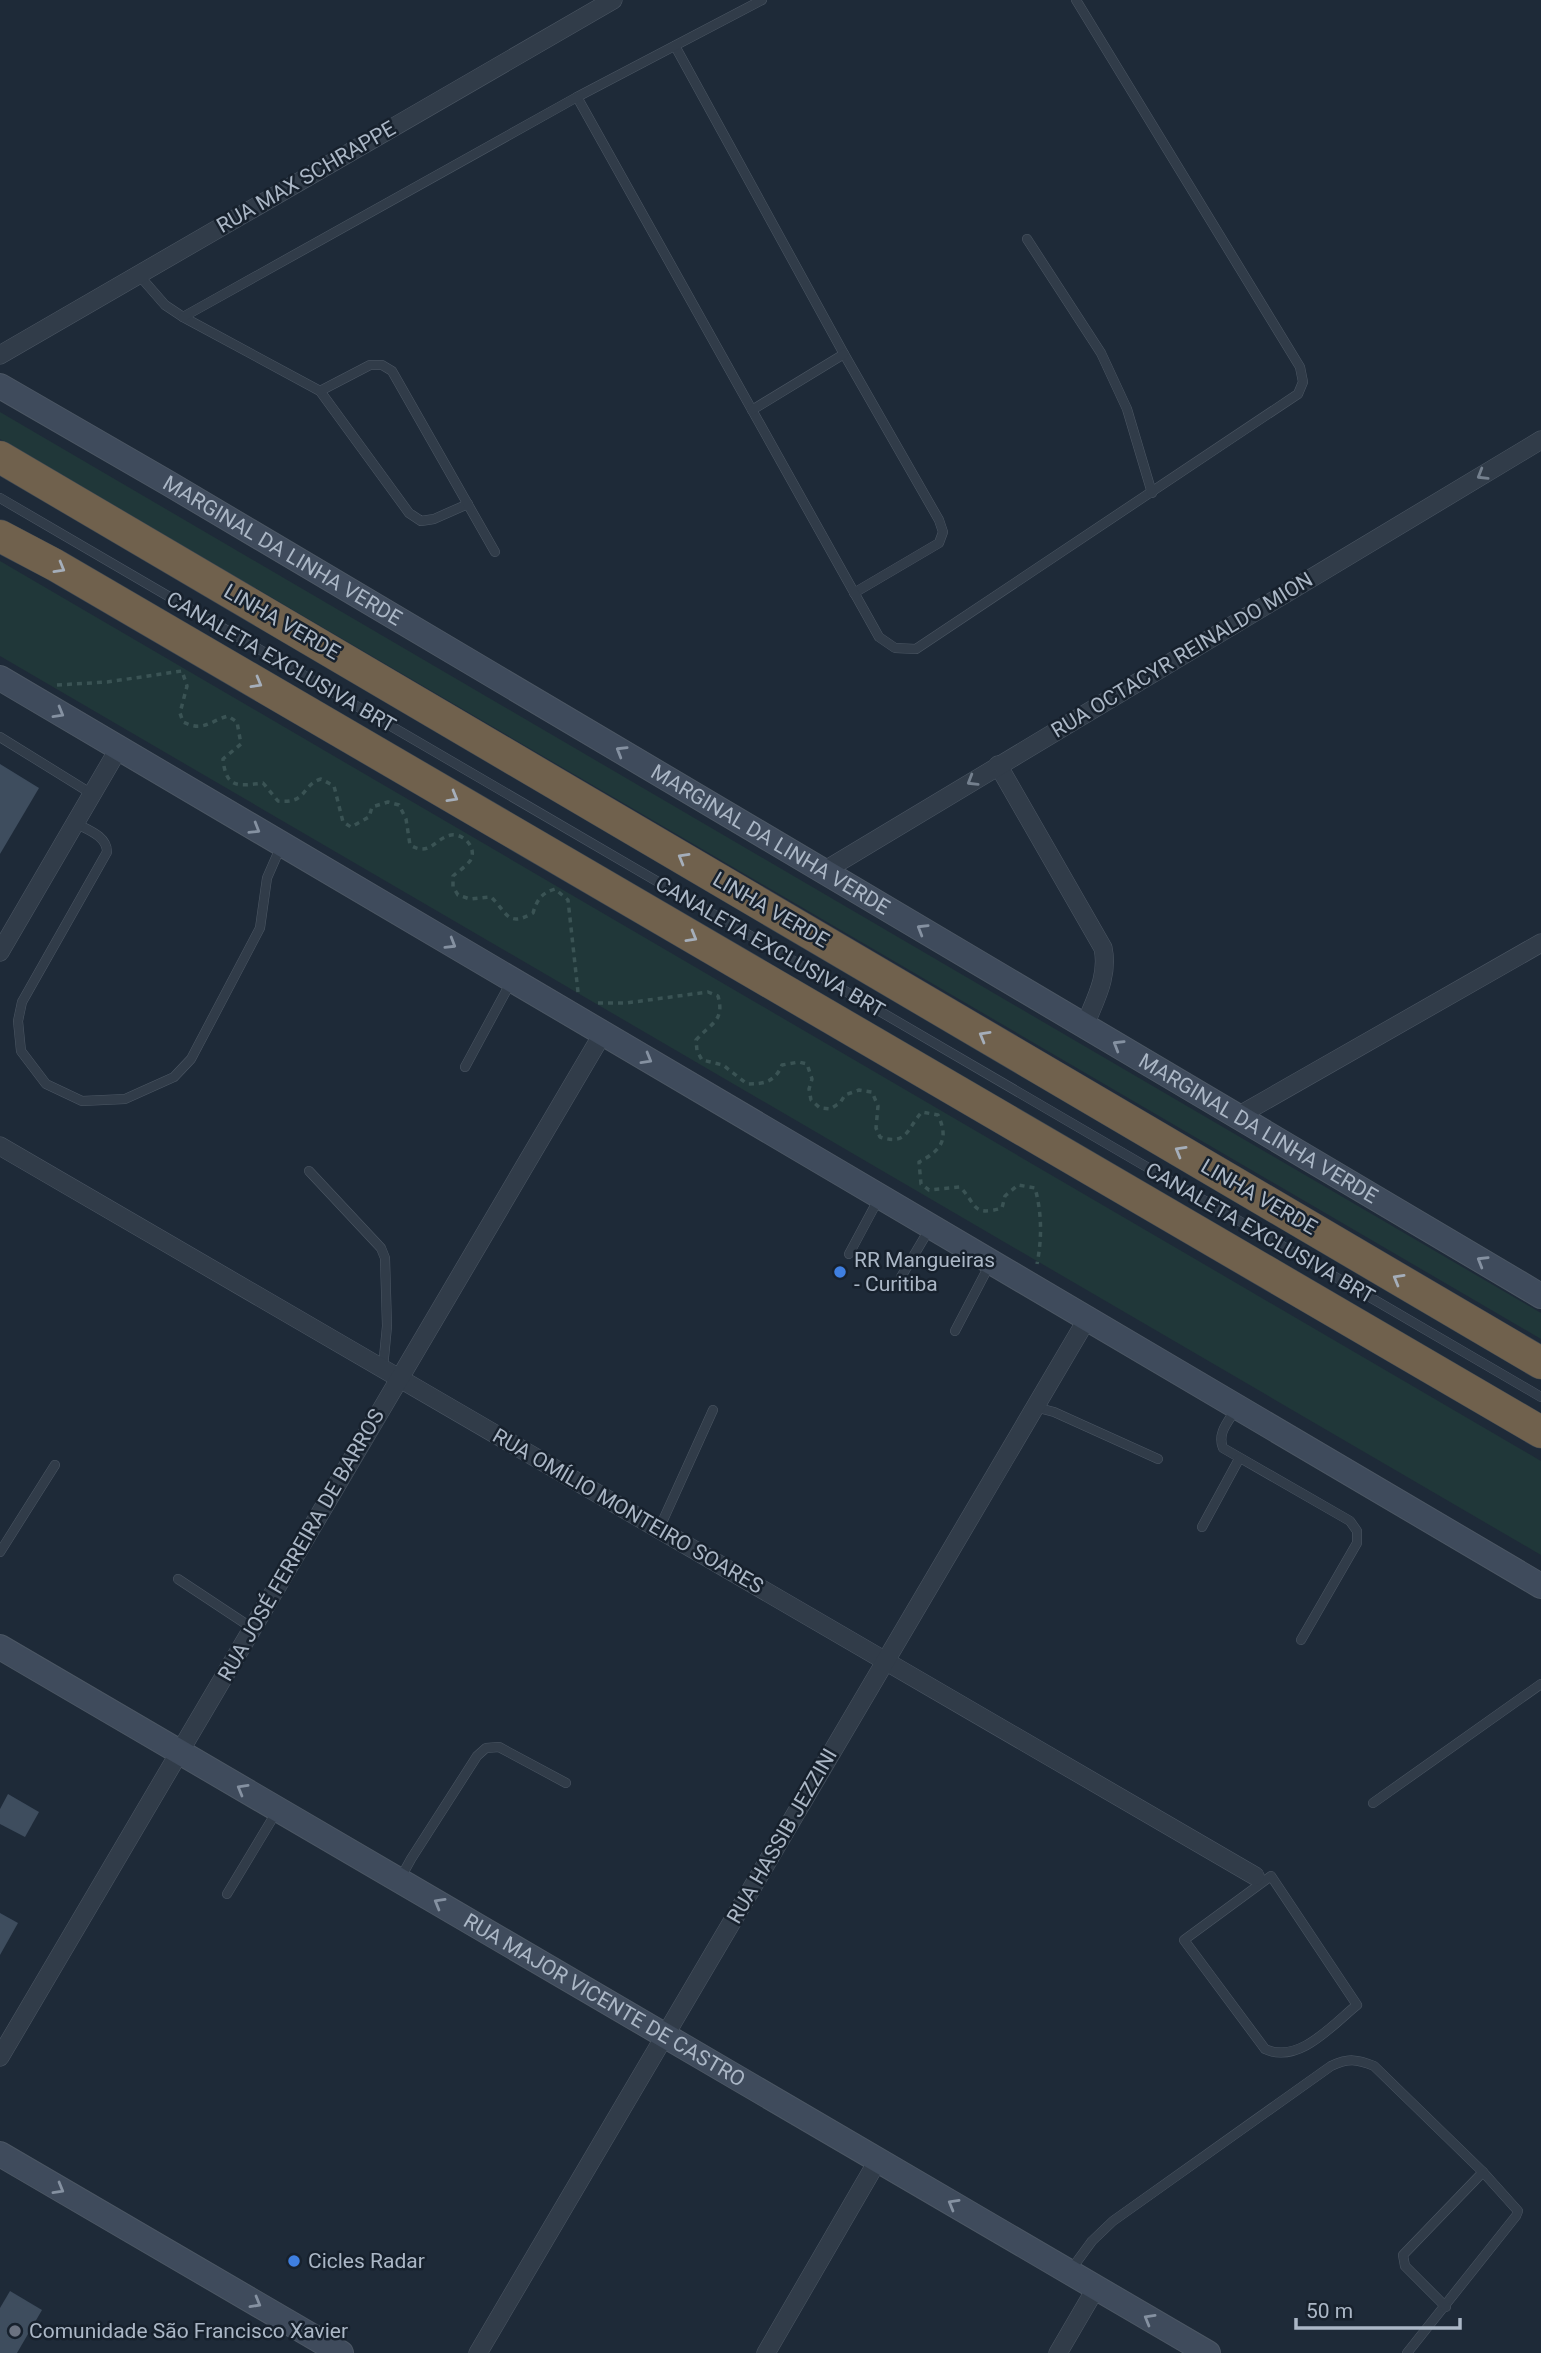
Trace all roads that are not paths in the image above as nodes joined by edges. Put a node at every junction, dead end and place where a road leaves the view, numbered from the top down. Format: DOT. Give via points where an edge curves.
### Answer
graph roads {
  1 [pos="613,0"];
  2 [pos="762,0"];
  3 [pos="1076,0"];
  4 [pos="675,46"];
  5 [pos="577,97"];
  6 [pos="1027,239"];
  7 [pos="138,274"];
  8 [pos="183,317"];
  9 [pos="844,354"];
  10 [pos="0,355"];
  11 [pos="0,386"];
  12 [pos="320,391"];
  13 [pos="752,410"];
  14 [pos="1541,440"];
  15 [pos="0,457"];
  16 [pos="1152,494"];
  17 [pos="0,498"];
  18 [pos="468,504"];
  19 [pos="0,536"];
  20 [pos="495,552"];
  21 [pos="854,593"];
  22 [pos="0,678"];
  23 [pos="0,737"];
  24 [pos="119,748"];
  25 [pos="998,765"];
  26 [pos="92,794"];
  27 [pos="75,823"];
  28 [pos="282,844"];
  29 [pos="824,871"];
  30 [pos="1541,943"];
  31 [pos="0,952"];
  32 [pos="512,980"];
  33 [pos="1084,1025"];
  34 [pos="603,1033"];
  35 [pos="465,1067"];
  36 [pos="1238,1116"];
  37 [pos="0,1146"];
  38 [pos="309,1171"];
  39 [pos="880,1197"];
  40 [pos="931,1227"];
  41 [pos="849,1254"];
  42 [pos="991,1262"];
  43 [pos="901,1277"];
  44 [pos="1541,1296"];
  45 [pos="1087,1319"];
  46 [pos="955,1331"];
  47 [pos="1541,1363"];
  48 [pos="383,1368"];
  49 [pos="400,1378"];
  50 [pos="1541,1397"];
  51 [pos="1035,1407"];
  52 [pos="1237,1408"];
  53 [pos="713,1410"];
  54 [pos="1541,1432"];
  55 [pos="1158,1459"];
  56 [pos="1239,1459"];
  57 [pos="55,1465"];
  58 [pos="1202,1527"];
  59 [pos="659,1529"];
  60 [pos="0,1552"];
  61 [pos="178,1579"];
  62 [pos="1541,1586"];
  63 [pos="252,1628"];
  64 [pos="1301,1640"];
  65 [pos="0,1647"];
  66 [pos="885,1661"];
  67 [pos="1541,1684"];
  68 [pos="179,1752"];
  69 [pos="566,1783"];
  70 [pos="1373,1803"];
  71 [pos="278,1810"];
  72 [pos="1259,1879"];
  73 [pos="400,1880"];
  74 [pos="227,1894"];
  75 [pos="664,2036"];
  76 [pos="0,2057"];
  77 [pos="0,2154"];
  78 [pos="878,2160"];
  79 [pos="1483,2172"];
  80 [pos="1069,2272"];
  81 [pos="1096,2288"];
  82 [pos="1446,2307"];
  83 [pos="341,2353"];
  84 [pos="478,2353"];
  85 [pos="766,2353"];
  86 [pos="1058,2353"];
  87 [pos="1208,2353"];
  88 [pos="1407,2353"];
  1 -- 7 [label="street, RUA MAX SCHRAPPE"];
  2 -- 4 [label="lane"];
  3 -- 16 [label="lane" via="1300,367 1303,382 1298,394"];
  4 -- 5 [label="lane"];
  4 -- 9 [label="lane"];
  5 -- 8 [label="lane"];
  5 -- 13 [label="lane"];
  6 -- 16 [label="lane" via="1101,353 1127,409"];
  7 -- 8 [label="lane"];
  7 -- 10 [label="street, RUA MAX SCHRAPPE"];
  8 -- 12 [label="lane"];
  9 -- 13 [label="lane"];
  9 -- 21 [label="lane" via="943,532 939,543"];
  29 -- 11 [label="main road, MARGINAL DA LINHA VERDE, one-way"];
  12 -- 18 [label="lane" via="409,513 421,521"];
  12 -- 18 [label="lane" via="370,365 392,371"];
  13 -- 21 [label="lane"];
  14 -- 25 [label="street, RUA OCTACYR REINALDO MION, one-way"];
  47 -- 15 [label="highway, LINHA VERDE, one-way"];
  16 -- 21 [label="lane" via="916,649 895,648 879,637"];
  17 -- 50 [label="lane, CANALETA EXCLUSIVA BRT"];
  18 -- 20 [label="lane"];
  19 -- 54 [label="highway, one-way"];
  22 -- 24 [label="main road, one-way"];
  23 -- 26 [label="lane"];
  24 -- 26 [label="street"];
  24 -- 28 [label="main road, one-way"];
  25 -- 29 [label="street, RUA OCTACYR REINALDO MION, one-way"];
  25 -- 33 [label="street" via="1103,948 1104,977"];
  26 -- 27 [label="street"];
  27 -- 28 [label="lane" via="103,840 107,852 22,1002 18,1021 21,1051 46,1084 82,1101 125,1099 174,1077 191,1059 260,928 267,878"];
  27 -- 31 [label="street"];
  28 -- 32 [label="main road, one-way"];
  33 -- 29 [label="main road, MARGINAL DA LINHA VERDE, one-way"];
  30 -- 36 [label="street"];
  32 -- 34 [label="main road"];
  32 -- 35 [label="lane"];
  36 -- 33 [label="main road, MARGINAL DA LINHA VERDE, one-way"];
  34 -- 39 [label="main road, one-way"];
  34 -- 49 [label="street, RUA JOSÉ FERREIRA DE BARROS"];
  44 -- 36 [label="main road, MARGINAL DA LINHA VERDE, one-way"];
  37 -- 48 [label="street, RUA OMÍLIO MONTEIRO SOARES"];
  38 -- 48 [label="lane" via="381,1248 385,1258"];
  39 -- 40 [label="main road"];
  39 -- 41 [label="lane"];
  40 -- 42 [label="main road"];
  40 -- 43 [label="lane"];
  42 -- 45 [label="main road"];
  42 -- 46 [label="lane"];
  45 -- 51 [label="street, RUA HASSIB JEZZINI"];
  45 -- 52 [label="main road"];
  48 -- 49 [label="street, RUA OMÍLIO MONTEIRO SOARES"];
  49 -- 59 [label="street, RUA OMÍLIO MONTEIRO SOARES"];
  49 -- 63 [label="street, RUA JOSÉ FERREIRA DE BARROS"];
  51 -- 55 [label="lane"];
  51 -- 66 [label="street, RUA HASSIB JEZZINI"];
  52 -- 56 [label="lane" via="1220,1442"];
  52 -- 62 [label="main road"];
  53 -- 59 [label="lane"];
  56 -- 58 [label="lane"];
  56 -- 64 [label="lane" via="1350,1521 1357,1531 1357,1544"];
  57 -- 60 [label="lane"];
  59 -- 66 [label="street, RUA OMÍLIO MONTEIRO SOARES"];
  61 -- 63 [label="lane"];
  63 -- 68 [label="street, RUA JOSÉ FERREIRA DE BARROS"];
  65 -- 68 [label="main road, RUA MAJOR VICENTE DE CASTRO"];
  66 -- 72 [label="street, RUA OMÍLIO MONTEIRO SOARES"];
  66 -- 75 [label="street, RUA HASSIB JEZZINI"];
  67 -- 70 [label="lane"];
  71 -- 68 [label="main road, RUA MAJOR VICENTE DE CASTRO, one-way"];
  68 -- 76 [label="street, RUA JOSÉ FERREIRA DE BARROS"];
  69 -- 73 [label="lane" via="499,1746 486,1748"];
  71 -- 73 [label="main road, RUA MAJOR VICENTE DE CASTRO"];
  71 -- 74 [label="lane"];
  72 -- 72 [label="lane" via="1184,1940 1265,2049 1295,2050 1307,2046 1357,2004 1271,1876"];
  75 -- 73 [label="main road, RUA MAJOR VICENTE DE CASTRO, one-way"];
  75 -- 78 [label="main road, RUA MAJOR VICENTE DE CASTRO"];
  75 -- 84 [label="street, RUA HASSIB JEZZINI"];
  77 -- 83 [label="main road, one-way"];
  80 -- 78 [label="main road, RUA MAJOR VICENTE DE CASTRO, one-way"];
  78 -- 85 [label="street"];
  79 -- 80 [label="lane" via="1374,2066 1345,2059 1113,2221"];
  79 -- 82 [label="lane" via="1518,2211"];
  79 -- 82 [label="lane" via="1403,2255 1405,2266"];
  80 -- 81 [label="main road, RUA MAJOR VICENTE DE CASTRO"];
  81 -- 86 [label="street"];
  87 -- 81 [label="main road, RUA MAJOR VICENTE DE CASTRO, one-way"];
  82 -- 88 [label="lane"];
}
